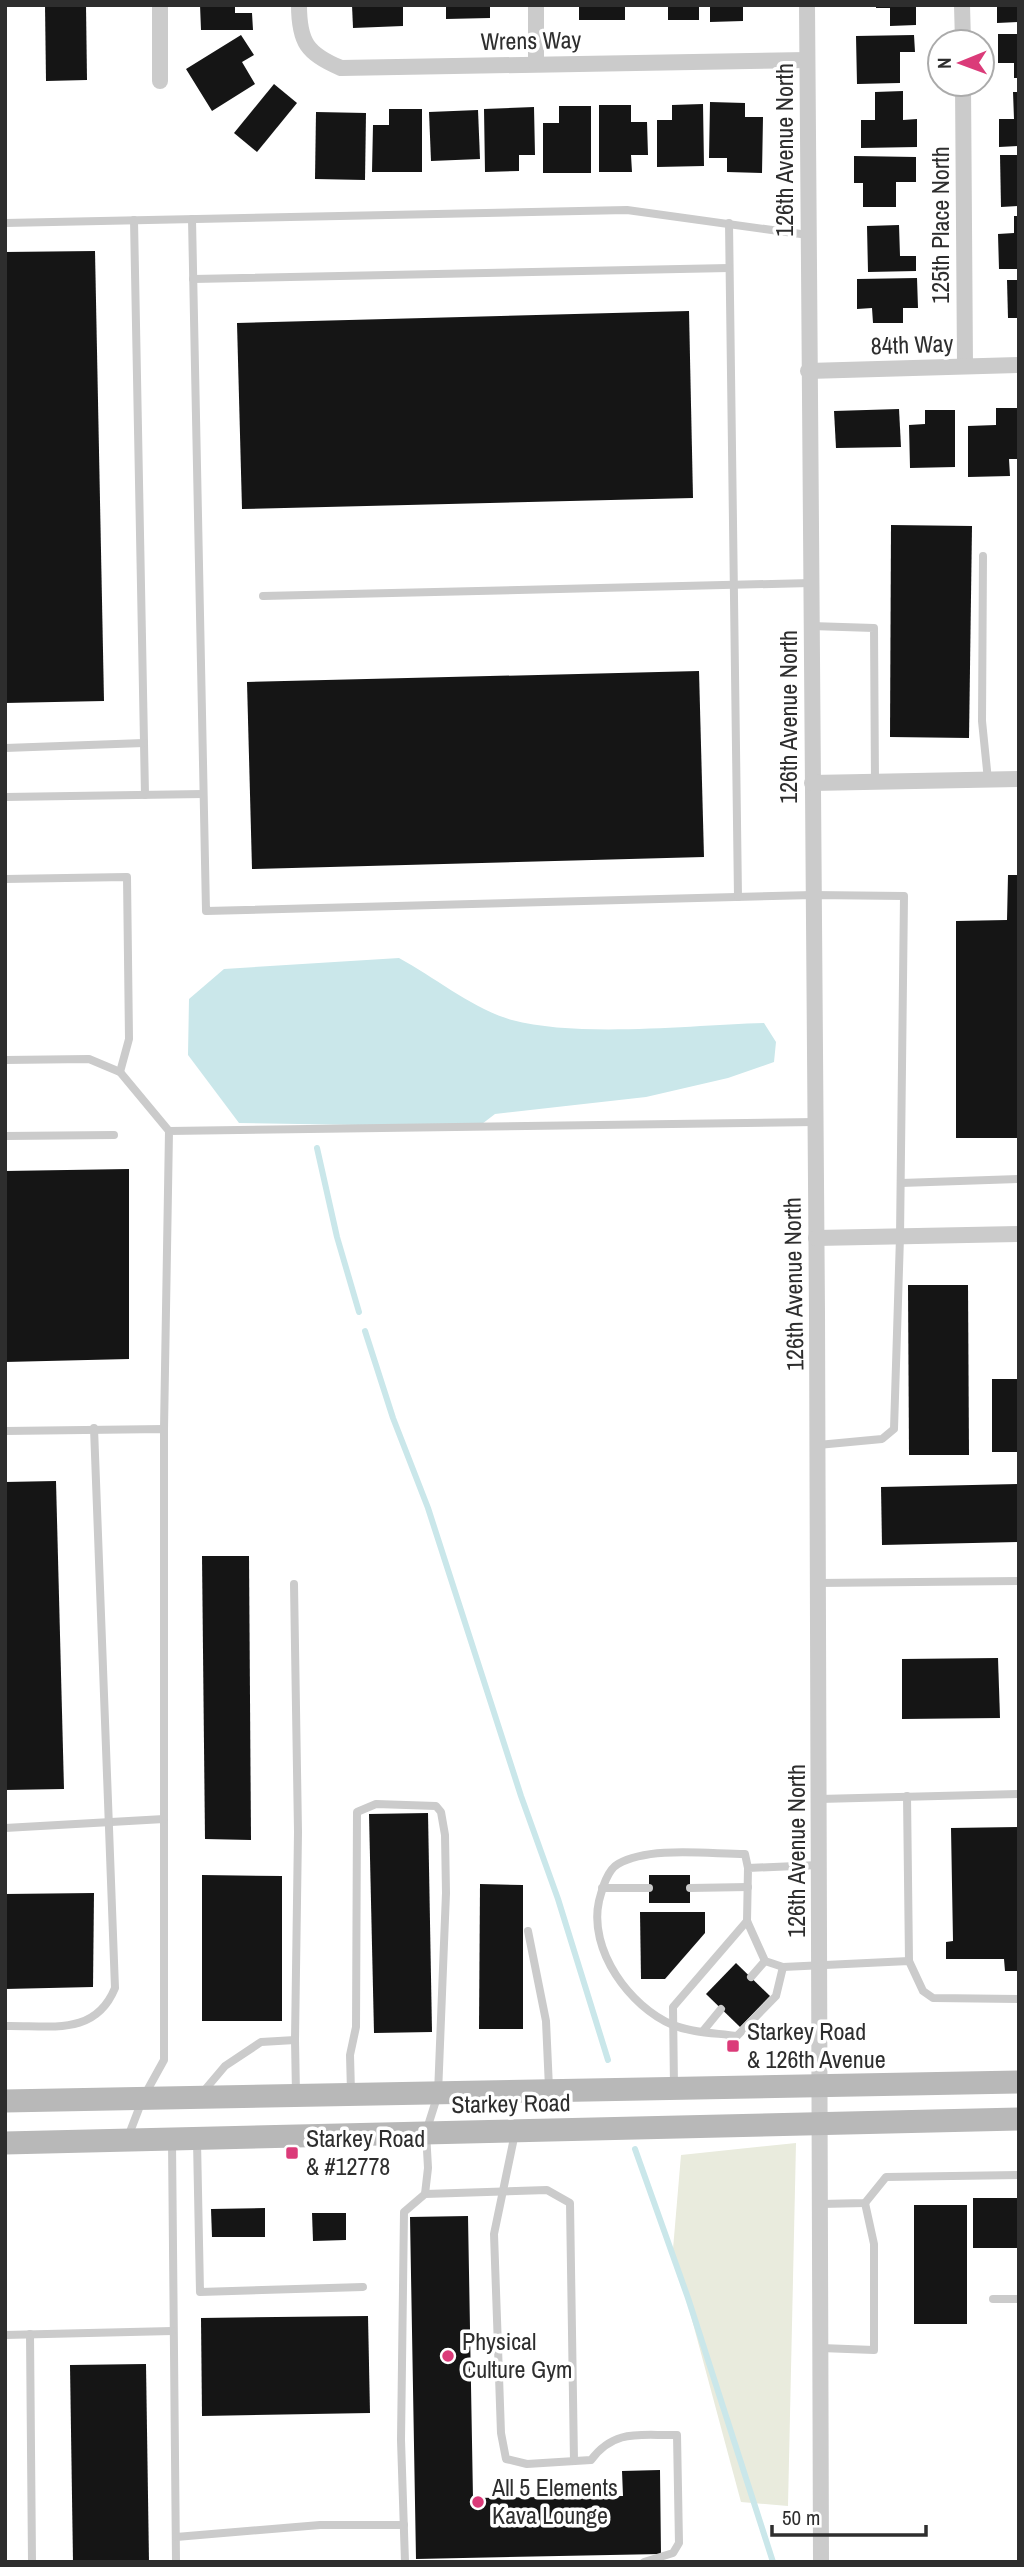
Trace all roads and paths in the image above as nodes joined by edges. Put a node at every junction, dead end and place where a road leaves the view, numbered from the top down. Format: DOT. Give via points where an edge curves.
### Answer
graph roads {
  1 [pos="160,5"];
  2 [pos="299,5"];
  3 [pos="536,5"];
  4 [pos="807,5"];
  5 [pos="962,5"];
  6 [pos="963,28"];
  7 [pos="807,60"];
  8 [pos="536,63"];
  9 [pos="160,81"];
  10 [pos="963,98"];
  11 [pos="192,219"];
  12 [pos="134,220"];
  13 [pos="5,223"];
  14 [pos="729,223"];
  15 [pos="808,236"];
  16 [pos="729,268"];
  17 [pos="193,279"];
  18 [pos="1019,365"];
  19 [pos="965,366"];
  20 [pos="808,372"];
  21 [pos="983,556"];
  22 [pos="811,583"];
  23 [pos="734,585"];
  24 [pos="263,596"];
  25 [pos="811,626"];
  26 [pos="144,743"];
  27 [pos="5,748"];
  28 [pos="1019,779"];
  29 [pos="988,780"];
  30 [pos="876,782"];
  31 [pos="812,783"];
  32 [pos="203,794"];
  33 [pos="145,795"];
  34 [pos="5,797"];
  35 [pos="5,879"];
  36 [pos="813,895"];
  37 [pos="738,897"];
  38 [pos="5,1060"];
  39 [pos="120,1072"];
  40 [pos="815,1122"];
  41 [pos="169,1131"];
  42 [pos="114,1135"];
  43 [pos="5,1136"];
  44 [pos="1019,1179"];
  45 [pos="901,1183"];
  46 [pos="1019,1234"];
  47 [pos="900,1237"];
  48 [pos="816,1238"];
  49 [pos="93,1428"];
  50 [pos="164,1429"];
  51 [pos="5,1431"];
  52 [pos="818,1445"];
  53 [pos="1019,1581"];
  54 [pos="818,1583"];
  55 [pos="294,1584"];
  56 [pos="1019,1794"];
  57 [pos="907,1796"];
  58 [pos="820,1799"];
  59 [pos="164,1819"];
  60 [pos="108,1824"];
  61 [pos="5,1828"];
  62 [pos="820,1865"];
  63 [pos="748,1868"];
  64 [pos="748,1887"];
  65 [pos="603,1888"];
  66 [pos="649,1888"];
  67 [pos="690,1888"];
  68 [pos="747,1922"];
  69 [pos="528,1931"];
  70 [pos="765,1961"];
  71 [pos="909,1961"];
  72 [pos="820,1964"];
  73 [pos="783,1967"];
  74 [pos="751,1977"];
  75 [pos="1019,1998"];
  76 [pos="721,2009"];
  77 [pos="673,2025"];
  78 [pos="5,2026"];
  79 [pos="703,2031"];
  80 [pos="295,2040"];
  81 [pos="1019,2082"];
  82 [pos="821,2086"];
  83 [pos="674,2089"];
  84 [pos="549,2091"];
  85 [pos="438,2094"];
  86 [pos="351,2095"];
  87 [pos="296,2096"];
  88 [pos="143,2098"];
  89 [pos="198,2098"];
  90 [pos="5,2101"];
  91 [pos="1019,2119"];
  92 [pos="821,2122"];
  93 [pos="515,2130"];
  94 [pos="426,2132"];
  95 [pos="197,2138"];
  96 [pos="173,2139"];
  97 [pos="127,2140"];
  98 [pos="5,2143"];
  99 [pos="1019,2175"];
  100 [pos="425,2194"];
  101 [pos="501,2194"];
  102 [pos="865,2203"];
  103 [pos="821,2204"];
  104 [pos="363,2287"];
  105 [pos="993,2298"];
  106 [pos="1019,2299"];
  107 [pos="172,2332"];
  108 [pos="30,2334"];
  109 [pos="5,2335"];
  110 [pos="821,2348"];
  111 [pos="574,2461"];
  112 [pos="404,2525"];
  113 [pos="176,2537"];
  114 [pos="32,2562"];
  115 [pos="176,2562"];
  116 [pos="405,2562"];
  117 [pos="644,2562"];
  118 [pos="821,2562"];
  1 -- 9 [label="street"];
  2 -- 8 [label="street, Wrens Way" via="299,32 316,58 341,68"];
  3 -- 8 [label="street"];
  4 -- 7 [label="street, 126th Avenue North"];
  5 -- 6 [label="street"];
  7 -- 8 [label="street, Wrens Way"];
  7 -- 15 [label="street, 126th Avenue North"];
  10 -- 19 [label="street, 125th Place North"];
  11 -- 12 [label="lane"];
  11 -- 14 [label="lane" via="627,210"];
  11 -- 17 [label="lane"];
  12 -- 13 [label="lane"];
  12 -- 26 [label="lane"];
  14 -- 15 [label="lane"];
  14 -- 16 [label="lane"];
  15 -- 20 [label="street, 126th Avenue North"];
  16 -- 17 [label="lane"];
  16 -- 23 [label="lane"];
  17 -- 32 [label="lane"];
  18 -- 19 [label="street, 84th Way"];
  19 -- 20 [label="street, 84th Way"];
  20 -- 22 [label="street, 126th Avenue North"];
  21 -- 29 [label="lane" via="982,720"];
  22 -- 23 [label="lane"];
  22 -- 25 [label="street, 126th Avenue North"];
  23 -- 24 [label="lane"];
  23 -- 37 [label="lane"];
  25 -- 30 [label="lane" via="874,628"];
  25 -- 31 [label="street, 126th Avenue North"];
  26 -- 27 [label="lane"];
  26 -- 33 [label="lane"];
  28 -- 29 [label="street"];
  29 -- 30 [label="street"];
  30 -- 31 [label="street"];
  31 -- 36 [label="street, 126th Avenue North"];
  32 -- 33 [label="lane"];
  32 -- 37 [label="lane" via="206,911"];
  33 -- 34 [label="lane"];
  35 -- 39 [label="lane" via="127,877 129,1039"];
  36 -- 37 [label="lane"];
  36 -- 40 [label="street, 126th Avenue North"];
  36 -- 45 [label="lane" via="904,896"];
  38 -- 39 [label="lane" via="89,1059"];
  39 -- 41 [label="lane"];
  40 -- 41 [label="lane"];
  40 -- 48 [label="street, 126th Avenue North"];
  41 -- 50 [label="lane"];
  42 -- 43 [label="lane"];
  44 -- 45 [label="lane"];
  45 -- 47 [label="lane"];
  46 -- 47 [label="street"];
  47 -- 48 [label="street"];
  47 -- 52 [label="lane" via="894,1429 882,1439"];
  48 -- 52 [label="street, 126th Avenue North"];
  49 -- 50 [label="lane"];
  49 -- 51 [label="lane"];
  49 -- 60 [label="lane"];
  50 -- 59 [label="lane"];
  52 -- 54 [label="street, 126th Avenue North"];
  53 -- 54 [label="lane"];
  54 -- 58 [label="street, 126th Avenue North"];
  55 -- 80 [label="lane"];
  56 -- 57 [label="lane"];
  57 -- 58 [label="lane"];
  57 -- 71 [label="lane"];
  58 -- 62 [label="street, 126th Avenue North"];
  59 -- 60 [label="lane"];
  59 -- 88 [label="lane" via="164,2060"];
  60 -- 61 [label="lane"];
  60 -- 78 [label="lane" via="115,1988 107,2008 80,2025"];
  62 -- 63 [label="lane"];
  62 -- 72 [label="street, 126th Avenue North"];
  63 -- 64 [label="lane"];
  63 -- 65 [label="lane" via="745,1854 640,1854 615,1866"];
  64 -- 67 [label="lane"];
  64 -- 68 [label="lane"];
  65 -- 66 [label="lane"];
  65 -- 77 [label="lane" via="597,1910 605,1959 627,1994"];
  68 -- 70 [label="lane"];
  68 -- 77 [label="lane" via="673,2007"];
  69 -- 84 [label="lane" via="546,2021"];
  70 -- 73 [label="lane"];
  70 -- 74 [label="lane"];
  71 -- 72 [label="lane"];
  71 -- 75 [label="lane" via="923,1991 933,1998"];
  72 -- 73 [label="lane"];
  72 -- 82 [label="street, 126th Avenue North"];
  73 -- 79 [label="lane" via="776,1996 737,2036"];
  76 -- 79 [label="lane"];
  77 -- 79 [label="lane"];
  77 -- 83 [label="lane"];
  80 -- 87 [label="lane"];
  80 -- 89 [label="lane" via="261,2042 225,2066"];
  81 -- 82 [label="main road, Starkey Road"];
  82 -- 83 [label="main road, Starkey Road"];
  82 -- 92 [label="street, 126th Avenue North"];
  83 -- 84 [label="main road, Starkey Road"];
  84 -- 85 [label="main road, Starkey Road"];
  85 -- 86 [label="main road, Starkey Road"];
  85 -- 86 [label="lane" via="446,1893 441,1812 436,1806 376,1804 357,1812"];
  85 -- 94 [label="lane"];
  86 -- 87 [label="main road, Starkey Road"];
  87 -- 89 [label="main road, Starkey Road"];
  88 -- 89 [label="main road, Starkey Road"];
  88 -- 90 [label="main road, Starkey Road"];
  88 -- 97 [label="lane"];
  91 -- 92 [label="main road, Starkey Road"];
  92 -- 93 [label="main road, Starkey Road"];
  92 -- 103 [label="street, 126th Avenue North"];
  93 -- 94 [label="main road, Starkey Road"];
  93 -- 101 [label="lane" via="509,2174"];
  94 -- 95 [label="main road, Starkey Road"];
  94 -- 100 [label="lane"];
  95 -- 96 [label="main road, Starkey Road"];
  95 -- 104 [label="lane" via="200,2292"];
  96 -- 97 [label="main road, Starkey Road"];
  96 -- 107 [label="lane"];
  97 -- 98 [label="main road, Starkey Road"];
  99 -- 102 [label="lane" via="886,2177"];
  100 -- 101 [label="lane"];
  100 -- 112 [label="lane" via="404,2212"];
  101 -- 111 [label="lane" via="547,2190 570,2203"];
  101 -- 111 [label="lane" via="494,2234 501,2433 506,2459 527,2464"];
  102 -- 103 [label="lane"];
  102 -- 110 [label="lane" via="874,2244 874,2350"];
  103 -- 110 [label="street, 126th Avenue North"];
  105 -- 106 [label="lane"];
  107 -- 108 [label="lane"];
  107 -- 113 [label="lane"];
  108 -- 109 [label="lane"];
  108 -- 114 [label="lane"];
  110 -- 118 [label="street, 126th Avenue North"];
  111 -- 117 [label="lane" via="591,2459 603,2444 622,2436 677,2435 679,2543 673,2553"];
  112 -- 113 [label="lane" via="320,2525"];
  112 -- 116 [label="lane"];
  113 -- 115 [label="lane"];
}
